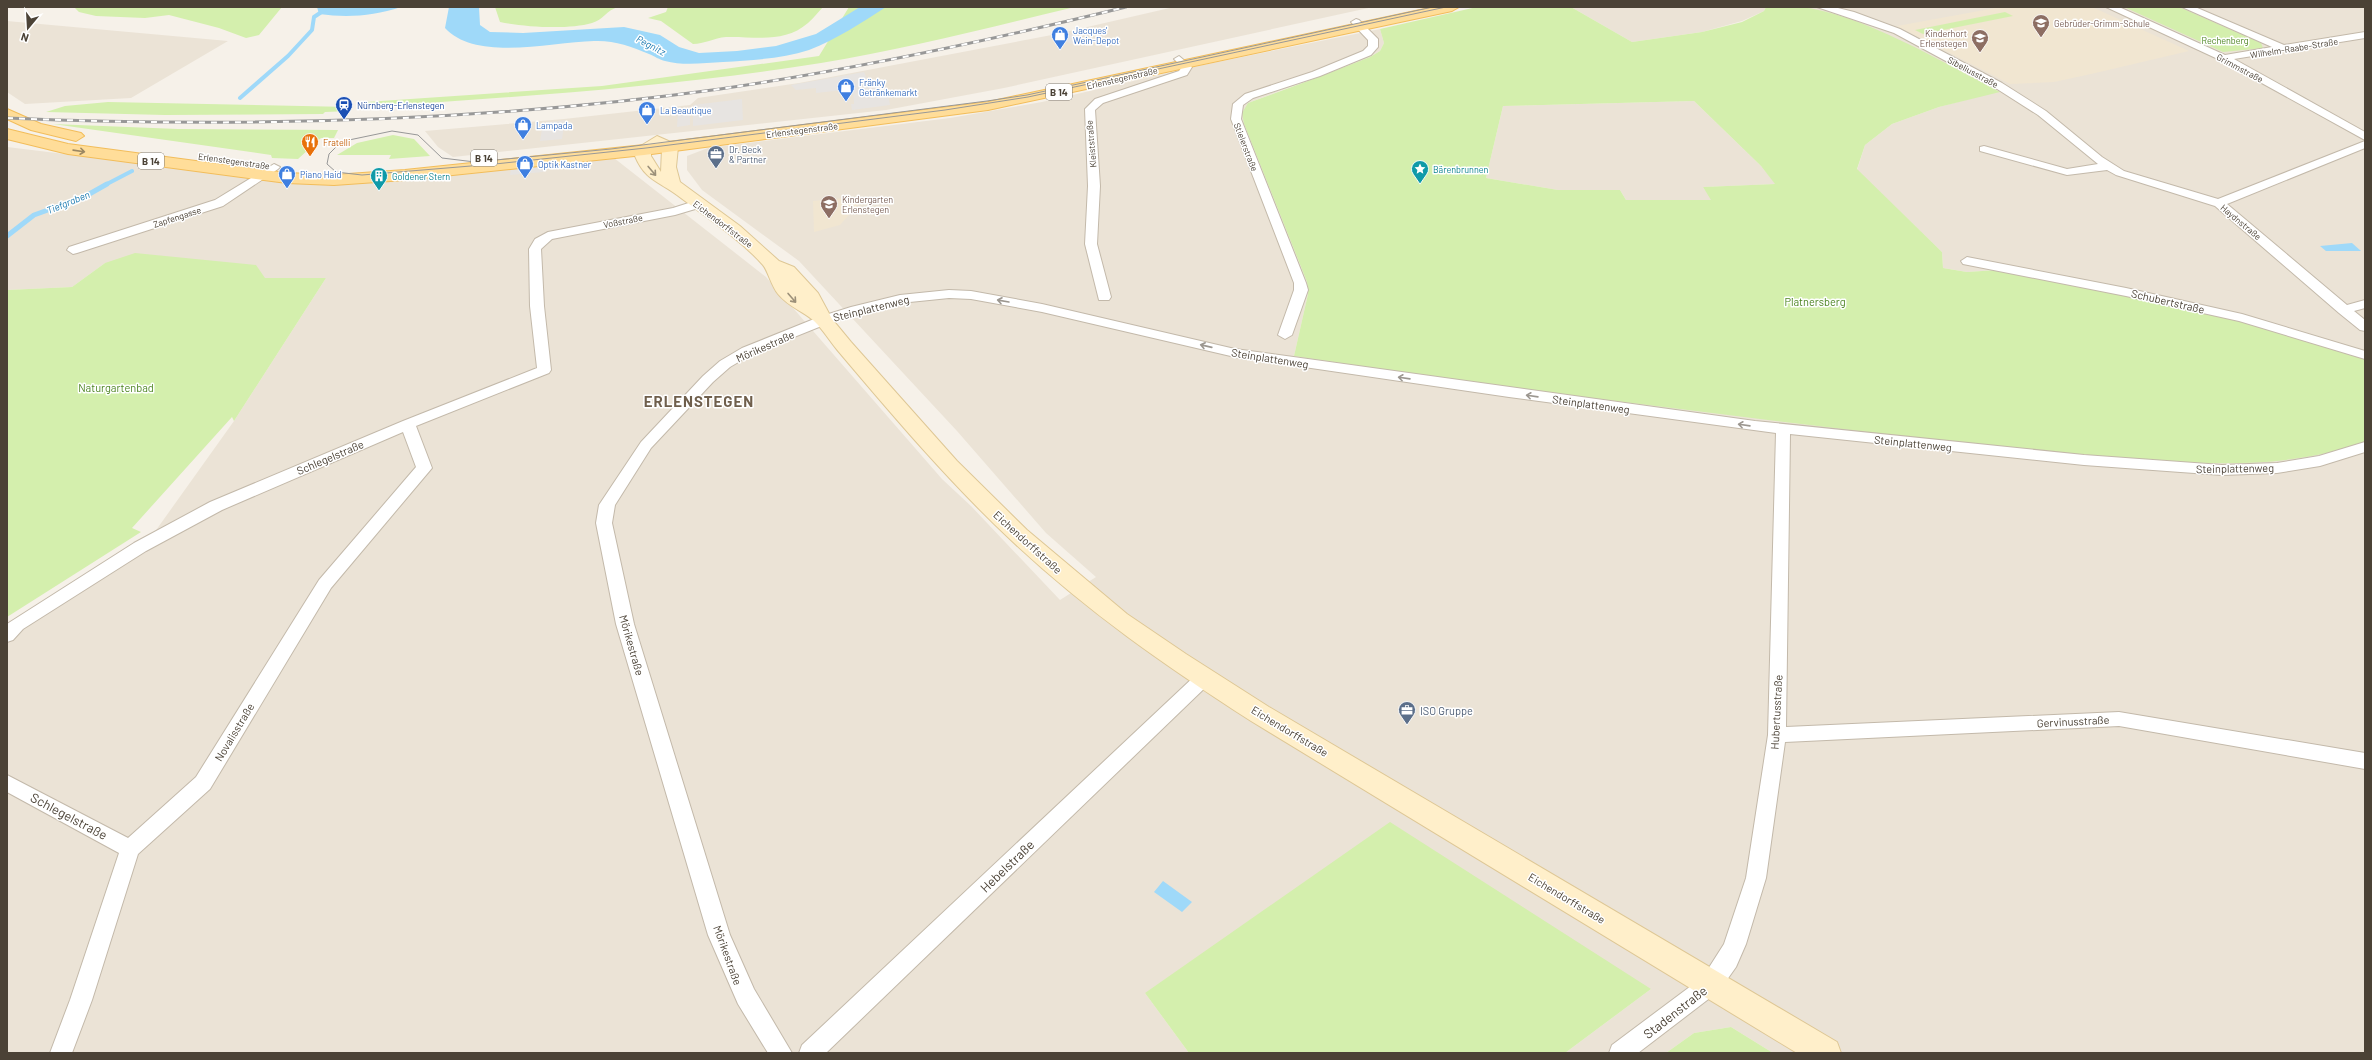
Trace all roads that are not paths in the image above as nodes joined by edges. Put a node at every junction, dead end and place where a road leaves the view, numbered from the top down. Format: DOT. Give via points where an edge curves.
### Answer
graph roads {
  1 [pos="1427,7"];
  2 [pos="1452,7"];
  3 [pos="1822,7"];
  4 [pos="1863,7"];
  5 [pos="2111,7"];
  6 [pos="2187,7"];
  7 [pos="1851,14"];
  8 [pos="1360,25"];
  9 [pos="2365,35"];
  10 [pos="2286,50"];
  11 [pos="2224,58"];
  12 [pos="1182,62"];
  13 [pos="7,113"];
  14 [pos="36,127"];
  15 [pos="8,136"];
  16 [pos="2365,137"];
  17 [pos="663,144"];
  18 [pos="2365,144"];
  19 [pos="1984,149"];
  20 [pos="644,150"];
  21 [pos="195,156"];
  22 [pos="553,156"];
  23 [pos="180,164"];
  24 [pos="2108,166"];
  25 [pos="267,171"];
  26 [pos="672,184"];
  27 [pos="2219,203"];
  28 [pos="698,204"];
  29 [pos="548,236"];
  30 [pos="73,250"];
  31 [pos="1967,260"];
  32 [pos="1104,297"];
  33 [pos="2365,304"];
  34 [pos="2344,310"];
  35 [pos="824,320"];
  36 [pos="2365,327"];
  37 [pos="1285,335"];
  38 [pos="2365,355"];
  39 [pos="408,424"];
  40 [pos="1783,429"];
  41 [pos="2365,447"];
  42 [pos="7,635"];
  43 [pos="1204,678"];
  44 [pos="1777,736"];
  45 [pos="2365,761"];
  46 [pos="7,783"];
  47 [pos="130,849"];
  48 [pos="1711,984"];
  49 [pos="61,1053"];
  50 [pos="781,1053"];
  51 [pos="810,1053"];
  52 [pos="1620,1053"];
  53 [pos="1826,1053"];
  1 -- 8 [label="main road, Erlenstegenstraße / B 14"];
  2 -- 8 [label="main road, Erlenstegenstraße / B 14"];
  3 -- 7 [label="street, Sibeliusstraße"];
  4 -- 7 [label="street"];
  5 -- 11 [label="street, Grimmstraße"];
  6 -- 10 [label="street"];
  7 -- 24 [label="street, Sibeliusstraße" via="1897,32 2008,90 2042,112"];
  8 -- 12 [label="main road, Erlenstegenstraße / B 14"];
  8 -- 37 [label="street, Stielerstraße" via="1374,42 1372,50 1316,74 1249,96 1238,104 1235,112 1300,283 1301,290"];
  9 -- 10 [label="street, Wilhelm-Raabe-Straße"];
  10 -- 11 [label="street, Wilhelm-Raabe-Straße"];
  11 -- 16 [label="street, Grimmstraße"];
  12 -- 17 [label="main road, Erlenstegenstraße / B 14" via="984,100"];
  12 -- 32 [label="street, Kleiststraße" via="1186,69 1180,74 1099,101 1090,109 1094,186 1092,244"];
  13 -- 14 [label="main road, Erlenstegenstraße / B 14"];
  14 -- 15 [label="main road"];
  14 -- 21 [label="main road, Erlenstegenstraße / B 14"];
  15 -- 23 [label="main road, Erlenstegenstraße / B 14, one-way" via="68,149"];
  17 -- 20 [label="main road, Erlenstegenstraße / B 14"];
  17 -- 22 [label="main road, Erlenstegenstraße / B 14"];
  17 -- 26 [label="street"];
  18 -- 27 [label="street, Haydnstraße"];
  19 -- 24 [label="street" via="2055,170 2078,172"];
  20 -- 22 [label="main road, Erlenstegenstraße / B 14"];
  20 -- 26 [label="street, Eichendorffstraße, one-way" via="643,156 651,171 658,178"];
  21 -- 23 [label="main road, B 14"];
  21 -- 25 [label="main road, Erlenstegenstraße / B 14"];
  22 -- 25 [label="main road, Erlenstegenstraße / B 14" via="369,168"];
  23 -- 25 [label="main road, Erlenstegenstraße / B 14"];
  24 -- 27 [label="street, Sibeliusstraße" via="2134,178"];
  25 -- 30 [label="street, Zapfengasse" via="219,203"];
  26 -- 28 [label="street, Eichendorffstraße"];
  27 -- 34 [label="street, Haydnstraße"];
  28 -- 29 [label="street, Voßstraße" via="675,211"];
  28 -- 35 [label="street, Eichendorffstraße" via="742,237 773,265 774,275 796,302"];
  29 -- 39 [label="street, Schlegelstraße" via="539,242 535,249 537,306 544,370"];
  31 -- 38 [label="street, Schubertstraße" via="2242,318"];
  33 -- 34 [label="street"];
  34 -- 36 [label="street, Haydnstraße"];
  40 -- 35 [label="street, Steinplattenweg, one-way" via="1235,353 1042,308 971,295 949,294 900,299"];
  35 -- 43 [label="street, Eichendorffstraße" via="950,466 1008,525 1106,610"];
  35 -- 50 [label="street, Mörikestraße" via="747,351 725,364 708,379 646,445 607,505 604,523 625,624 720,935 738,986 763,1029"];
  39 -- 42 [label="street, Schlegelstraße" via="216,506 176,527 17,624"];
  39 -- 47 [label="street, Novalisstraße" via="424,468 325,584 203,783"];
  40 -- 41 [label="street, Steinplattenweg" via="2076,459 2222,470 2277,468 2320,461"];
  40 -- 44 [label="street, Hubertusstraße"];
  43 -- 48 [label="street, Eichendorffstraße"];
  43 -- 51 [label="street, Hebelstraße"];
  44 -- 45 [label="street, Gervinusstraße" via="2119,719"];
  44 -- 48 [label="street, Hubertusstraße" via="1756,878 1735,944 1728,960"];
  46 -- 47 [label="street, Schlegelstraße"];
  47 -- 49 [label="street" via="82,1000"];
  48 -- 52 [label="street, Stadenstraße"];
  48 -- 53 [label="street, Eichendorffstraße"];
}
